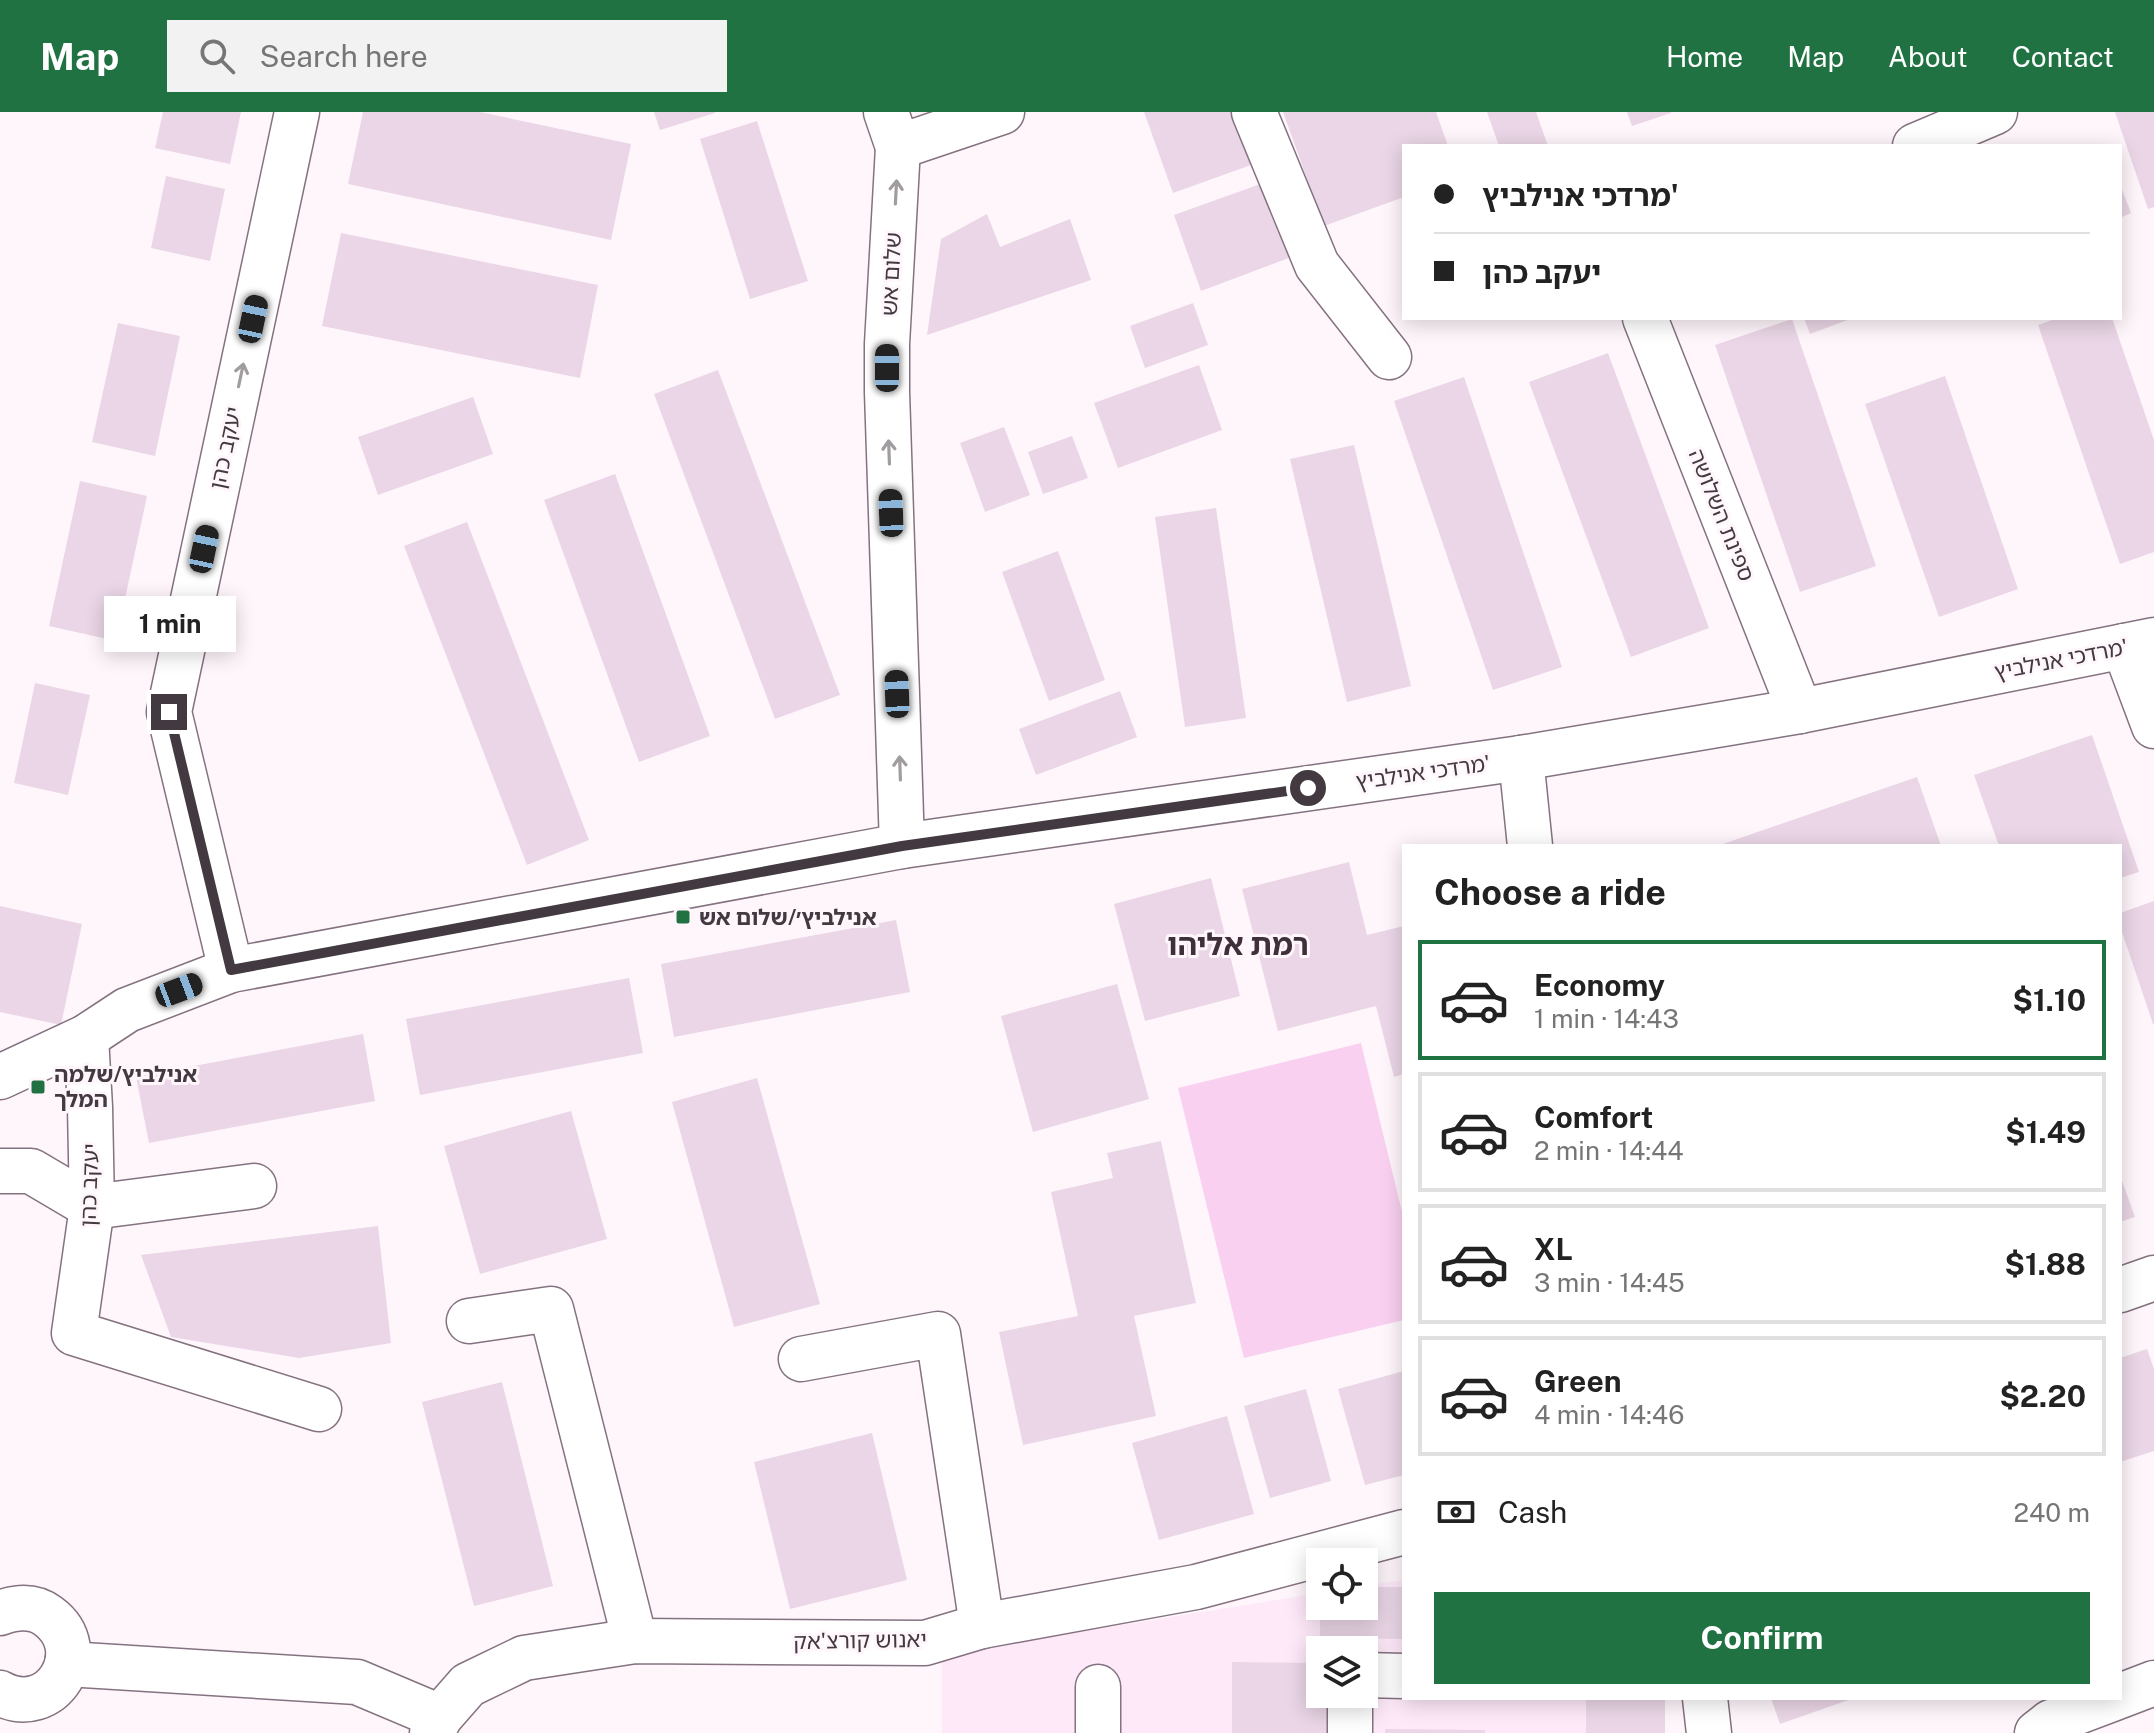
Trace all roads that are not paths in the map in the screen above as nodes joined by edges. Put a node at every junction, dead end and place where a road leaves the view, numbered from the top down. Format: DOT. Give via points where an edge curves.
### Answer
graph roads {
  1 [pos="297,112"];
  2 [pos="1002,112"];
  3 [pos="1254,112"];
  4 [pos="1995,112"];
  5 [pos="892,130"];
  6 [pos="1920,144"];
  7 [pos="1646,320"];
  8 [pos="1389,357"];
  9 [pos="2139,643"];
  10 [pos="1800,711"];
  11 [pos="2154,726"];
  12 [pos="1521,758"];
  13 [pos="1530,844"];
  14 [pos="902,846"];
  15 [pos="231,970"];
  16 [pos="86,1037"];
  17 [pos="0,1077"];
  18 [pos="0,1171"];
  19 [pos="254,1186"];
  20 [pos="92,1207"];
  21 [pos="2154,1278"];
  22 [pos="2122,1289"];
  23 [pos="469,1321"];
  24 [pos="801,1359"];
  25 [pos="319,1409"];
  26 [pos="1402,1533"];
  27 [pos="0,1611"];
  28 [pos="982,1626"];
  29 [pos="635,1641"];
  30 [pos="67,1664"];
  31 [pos="1378,1675"];
  32 [pos="1402,1676"];
  33 [pos="2154,1683"];
  34 [pos="1098,1687"];
  35 [pos="0,1693"];
  36 [pos="2122,1695"];
  37 [pos="1705,1700"];
  38 [pos="2109,1700"];
  39 [pos="1350,1708"];
  40 [pos="436,1725"];
  41 [pos="1098,1733"];
  42 [pos="1350,1733"];
  43 [pos="1709,1733"];
  44 [pos="2037,1733"];
  15 -- 1 [label="street, יעקב כהן, one-way" via="169,712"];
  2 -- 5 [label="street, שלום אש"];
  3 -- 8 [label="street" via="1317,265"];
  4 -- 6 [label="street"];
  14 -- 5 [label="street, שלום אש, one-way" via="887,392"];
  7 -- 10 [label="street, ספינת השלושה"];
  9 -- 10 [label="street, מרדכי אנילביץ'"];
  9 -- 11 [label="street"];
  10 -- 12 [label="street, מרדכי אנילביץ'"];
  12 -- 13 [label="street"];
  12 -- 14 [label="street, מרדכי אנילביץ'"];
  14 -- 15 [label="street, מרדכי אנילביץ'"];
  15 -- 16 [label="street, מרדכי אנילביץ'" via="127,1010"];
  16 -- 17 [label="street, מרדכי אנילביץ'"];
  16 -- 20 [label="street, יעקב כהן"];
  18 -- 20 [label="street" via="31,1171"];
  19 -- 20 [label="street"];
  20 -- 25 [label="street, יעקב כהן" via="74,1333"];
  21 -- 22 [label="street"];
  23 -- 29 [label="street" via="551,1309"];
  24 -- 28 [label="street" via="938,1334"];
  26 -- 28 [label="street, יאנוש קורצ'אק" via="1196,1587"];
  27 -- 30 [label="street" via="30,1608 56,1622 69,1649"];
  28 -- 29 [label="street, יאנוש קורצ'אק" via="925,1643"];
  29 -- 40 [label="street, יאנוש קורצ'אק" via="524,1658 468,1685"];
  30 -- 35 [label="street" via="51,1690 38,1698 22,1700"];
  30 -- 40 [label="street" via="357,1682"];
  31 -- 32 [label="street"];
  33 -- 36 [label="street"];
  34 -- 41 [label="street"];
  37 -- 43 [label="street"];
  38 -- 44 [label="street" via="2051,1722"];
  39 -- 42 [label="street"];
}
